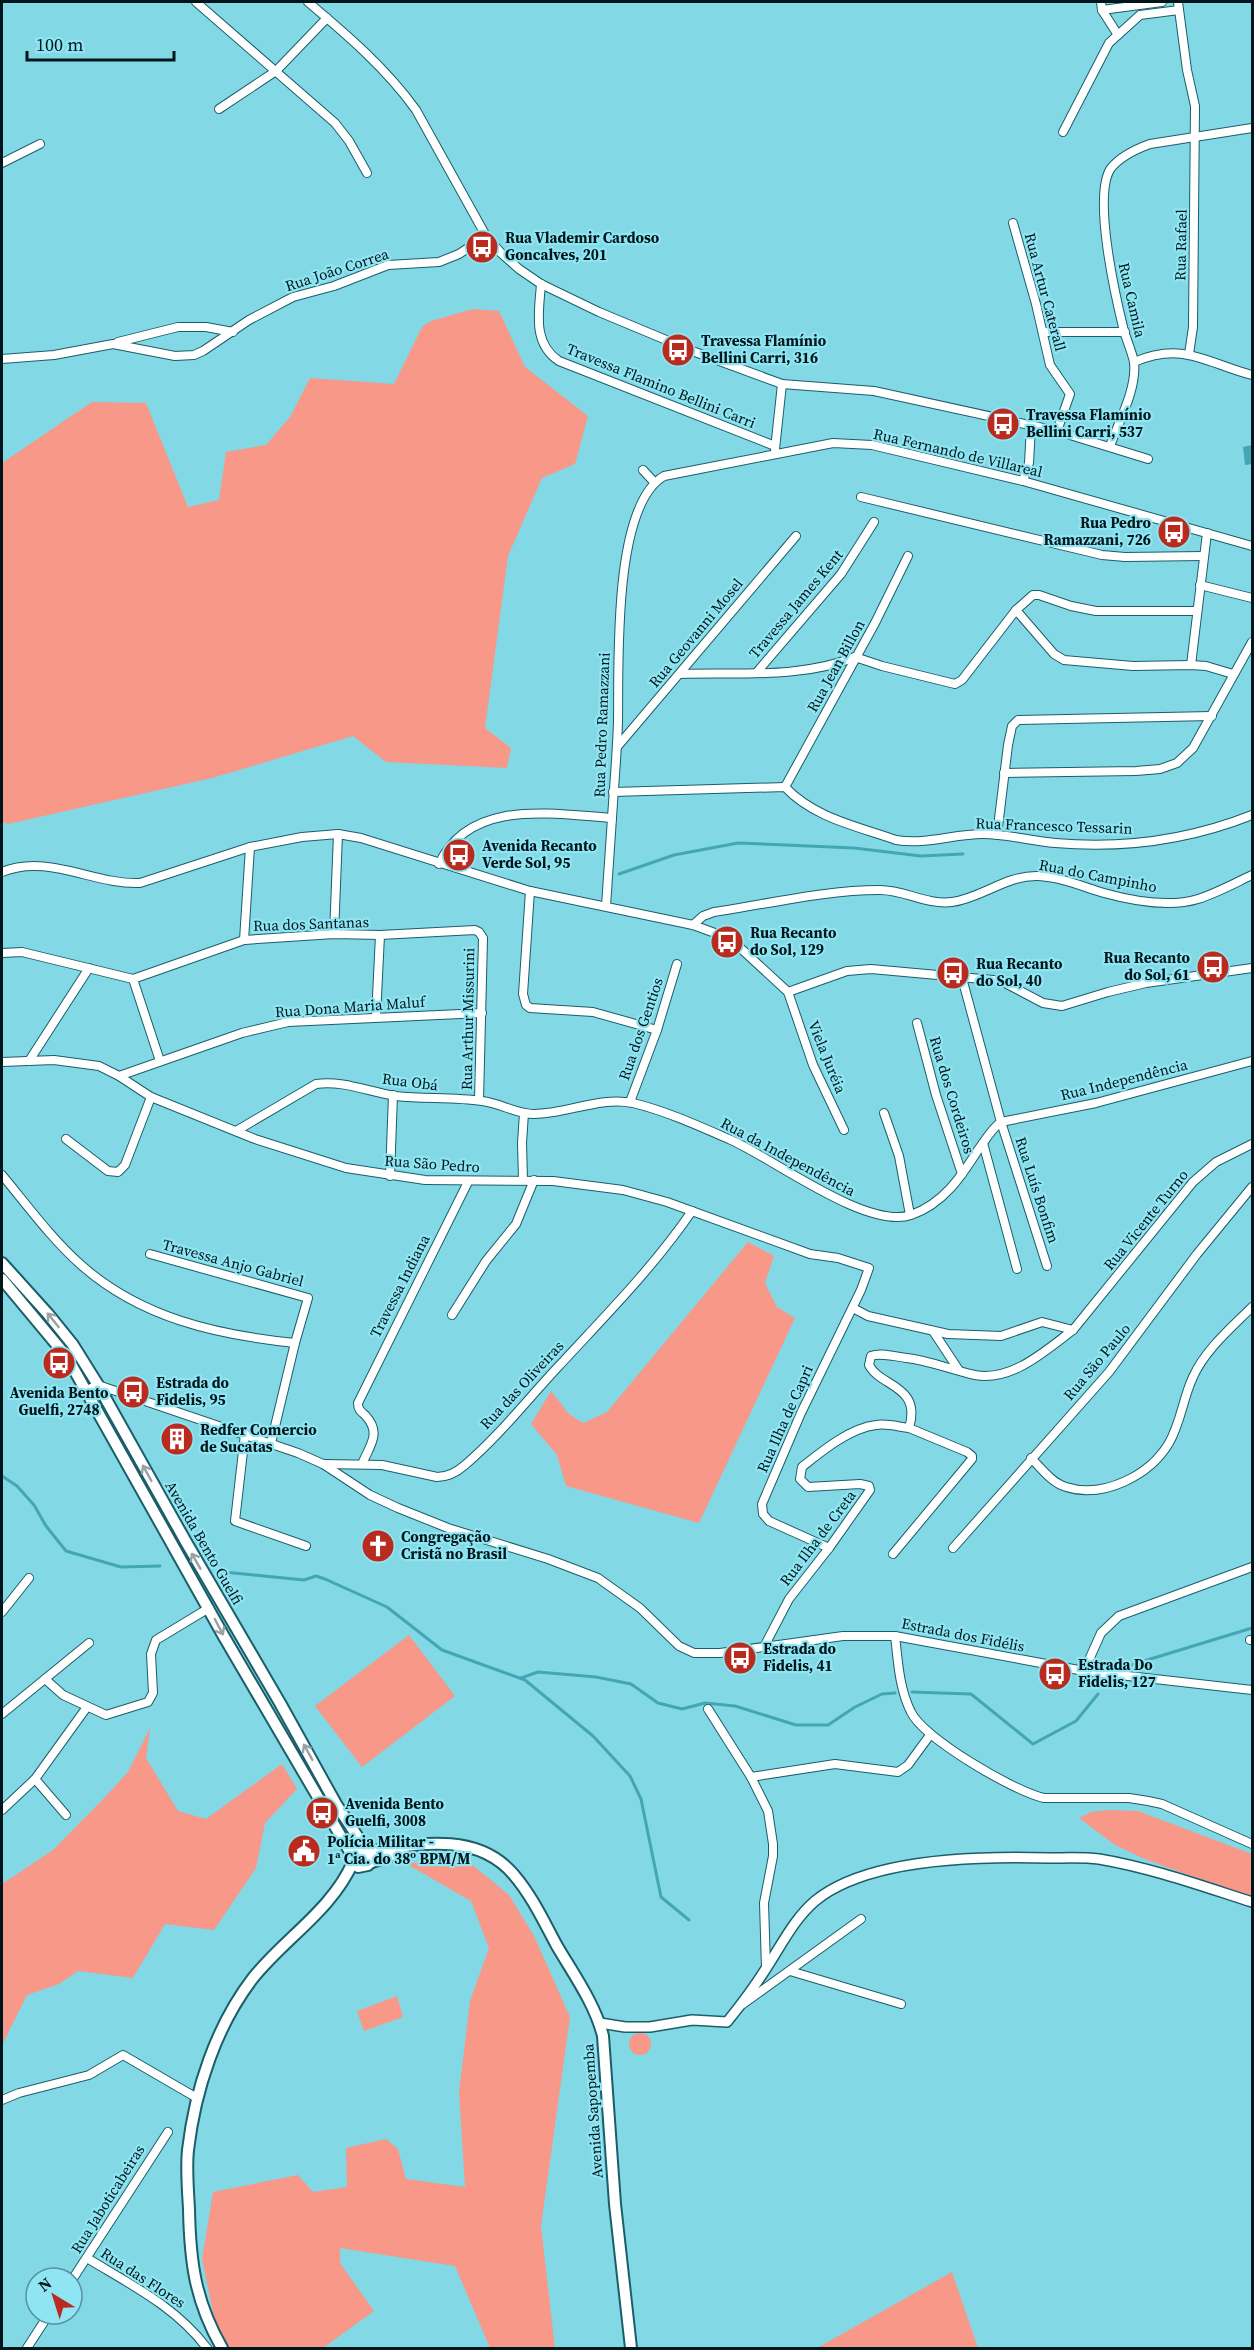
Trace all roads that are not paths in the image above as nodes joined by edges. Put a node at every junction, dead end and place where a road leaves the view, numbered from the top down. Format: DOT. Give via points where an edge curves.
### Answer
graph roads {
  1 [pos="196,2"];
  2 [pos="308,2"];
  3 [pos="1156,2"];
  4 [pos="1162,2"];
  5 [pos="1102,6"];
  6 [pos="1178,6"];
  7 [pos="1147,14"];
  8 [pos="327,18"];
  9 [pos="1118,35"];
  10 [pos="276,71"];
  11 [pos="219,109"];
  12 [pos="1252,128"];
  13 [pos="1063,132"];
  14 [pos="1195,136"];
  15 [pos="40,144"];
  16 [pos="2,163"];
  17 [pos="367,173"];
  18 [pos="1013,223"];
  19 [pos="486,236"];
  20 [pos="541,284"];
  21 [pos="233,332"];
  22 [pos="1043,332"];
  23 [pos="1125,332"];
  24 [pos="113,344"];
  25 [pos="1189,354"];
  26 [pos="2,359"];
  27 [pos="1134,362"];
  28 [pos="1252,375"];
  29 [pos="782,384"];
  30 [pos="1031,426"];
  31 [pos="1057,431"];
  32 [pos="1110,446"];
  33 [pos="775,449"];
  34 [pos="1148,459"];
  35 [pos="643,470"];
  36 [pos="1023,481"];
  37 [pos="654,482"];
  38 [pos="861,497"];
  39 [pos="874,522"];
  40 [pos="1207,533"];
  41 [pos="796,536"];
  42 [pos="1252,546"];
  43 [pos="908,556"];
  44 [pos="1204,556"];
  45 [pos="1200,585"];
  46 [pos="1252,598"];
  47 [pos="1016,610"];
  48 [pos="1197,610"];
  49 [pos="1252,642"];
  50 [pos="855,657"];
  51 [pos="1191,664"];
  52 [pos="757,672"];
  53 [pos="680,674"];
  54 [pos="1233,674"];
  55 [pos="1212,716"];
  56 [pos="617,747"];
  57 [pos="1004,774"];
  58 [pos="785,787"];
  59 [pos="613,792"];
  60 [pos="1252,815"];
  61 [pos="612,819"];
  62 [pos="338,834"];
  63 [pos="998,835"];
  64 [pos="250,847"];
  65 [pos="439,864"];
  66 [pos="2,872"];
  67 [pos="1252,875"];
  68 [pos="530,891"];
  69 [pos="606,906"];
  70 [pos="693,925"];
  71 [pos="334,934"];
  72 [pos="380,935"];
  73 [pos="483,938"];
  74 [pos="244,940"];
  75 [pos="2,953"];
  76 [pos="677,964"];
  77 [pos="89,968"];
  78 [pos="1252,969"];
  79 [pos="962,978"];
  80 [pos="134,979"];
  81 [pos="788,992"];
  82 [pos="482,1013"];
  83 [pos="376,1017"];
  84 [pos="916,1023"];
  85 [pos="657,1030"];
  86 [pos="160,1060"];
  87 [pos="29,1061"];
  88 [pos="1252,1061"];
  89 [pos="2,1062"];
  90 [pos="119,1076"];
  91 [pos="393,1095"];
  92 [pos="151,1097"];
  93 [pos="479,1100"];
  94 [pos="630,1102"];
  95 [pos="524,1113"];
  96 [pos="884,1113"];
  97 [pos="1001,1122"];
  98 [pos="844,1130"];
  99 [pos="237,1131"];
  100 [pos="66,1139"];
  101 [pos="983,1143"];
  102 [pos="1252,1144"];
  103 [pos="962,1174"];
  104 [pos="2,1175"];
  105 [pos="390,1176"];
  106 [pos="523,1180"];
  107 [pos="534,1180"];
  108 [pos="468,1182"];
  109 [pos="1252,1187"];
  110 [pos="692,1211"];
  111 [pos="910,1215"];
  112 [pos="150,1254"];
  113 [pos="2,1263"];
  114 [pos="1047,1266"];
  115 [pos="869,1268"];
  116 [pos="1017,1269"];
  117 [pos="2,1279"];
  118 [pos="1252,1307"];
  119 [pos="853,1308"];
  120 [pos="452,1315"];
  121 [pos="1073,1330"];
  122 [pos="933,1331"];
  123 [pos="295,1343"];
  124 [pos="958,1369"];
  125 [pos="98,1385"];
  126 [pos="87,1390"];
  127 [pos="909,1428"];
  128 [pos="245,1434"];
  129 [pos="271,1443"];
  130 [pos="1031,1458"];
  131 [pos="323,1464"];
  132 [pos="362,1464"];
  133 [pos="306,1546"];
  134 [pos="829,1548"];
  135 [pos="953,1548"];
  136 [pos="893,1554"];
  137 [pos="1252,1567"];
  138 [pos="29,1578"];
  139 [pos="209,1608"];
  140 [pos="2,1612"];
  141 [pos="895,1636"];
  142 [pos="89,1643"];
  143 [pos="765,1645"];
  144 [pos="1084,1671"];
  145 [pos="45,1678"];
  146 [pos="1252,1690"];
  147 [pos="87,1707"];
  148 [pos="708,1709"];
  149 [pos="2,1714"];
  150 [pos="930,1735"];
  151 [pos="751,1777"];
  152 [pos="35,1779"];
  153 [pos="2,1810"];
  154 [pos="66,1815"];
  155 [pos="434,1844"];
  156 [pos="1252,1844"];
  157 [pos="366,1851"];
  158 [pos="353,1859"];
  159 [pos="366,1866"];
  160 [pos="338,1888"];
  161 [pos="1252,1902"];
  162 [pos="861,1919"];
  163 [pos="766,1968"];
  164 [pos="789,1971"];
  165 [pos="901,2004"];
  166 [pos="739,2007"];
  167 [pos="600,2023"];
  168 [pos="197,2098"];
  169 [pos="2,2100"];
  170 [pos="168,2132"];
  171 [pos="87,2258"];
  172 [pos="82,2266"];
  173 [pos="41,2326"];
  174 [pos="27,2349"];
  175 [pos="207,2349"];
  176 [pos="222,2349"];
  177 [pos="631,2349"];
  1 -- 10 [label="street"];
  2 -- 8 [label="street"];
  3 -- 4 [label="street"];
  3 -- 5 [label="street"];
  3 -- 7 [label="street"];
  5 -- 9 [label="street" via="1106,20"];
  6 -- 7 [label="street"];
  6 -- 14 [label="street, Rua Rafael" via="1195,106"];
  7 -- 9 [label="street" via="1140,15"];
  8 -- 10 [label="street"];
  8 -- 19 [label="street" via="403,92"];
  9 -- 13 [label="street" via="1109,44"];
  10 -- 11 [label="street"];
  10 -- 17 [label="street" via="335,123"];
  12 -- 14 [label="street"];
  14 -- 23 [label="street, Rua Camila" via="1137,149 1110,170 1105,185 1110,266"];
  14 -- 25 [label="street, Rua Rafael" via="1193,327"];
  15 -- 16 [label="street"];
  18 -- 22 [label="street, Rua Artur Caterall"];
  19 -- 20 [label="street" via="519,269"];
  19 -- 21 [label="street, Rua João Correa" via="439,262 388,265 293,297"];
  20 -- 29 [label="street" via="695,352"];
  20 -- 33 [label="street, Travessa Flamino Bellini Carri" via="539,330 552,357"];
  21 -- 24 [label="street, Rua João Correa" via="178,327"];
  21 -- 24 [label="street, Rua João Correa" via="203,351 184,356"];
  22 -- 23 [label="street"];
  22 -- 31 [label="street, Rua Artur Caterall" via="1053,371 1070,394"];
  23 -- 27 [label="street, Rua Camila"];
  24 -- 26 [label="street, Rua João Correa"];
  25 -- 27 [label="street" via="1160,354"];
  25 -- 28 [label="street"];
  27 -- 32 [label="street, Rua Camila" via="1130,390"];
  29 -- 30 [label="street" via="874,391"];
  29 -- 33 [label="street"];
  30 -- 31 [label="street"];
  30 -- 36 [label="street" via="1029,463"];
  31 -- 32 [label="street"];
  32 -- 34 [label="street"];
  33 -- 36 [label="street, Rua Fernando de Villareal" via="850,442"];
  33 -- 37 [label="street, Rua Fernando de Villareal" via="675,473"];
  35 -- 37 [label="street"];
  36 -- 40 [label="street, Rua Fernando de Villareal"];
  37 -- 56 [label="street, Rua Pedro Ramazzani" via="639,510 622,571"];
  38 -- 44 [label="street" via="1102,555"];
  39 -- 52 [label="street, Travessa James Kent" via="841,574"];
  40 -- 42 [label="street, Rua Fernando de Villareal"];
  40 -- 44 [label="street"];
  41 -- 53 [label="street, Rua Geovanni Mosel"];
  43 -- 50 [label="street, Rua Jean Billon"];
  44 -- 45 [label="street"];
  45 -- 46 [label="street"];
  45 -- 48 [label="street"];
  47 -- 48 [label="street" via="1033,595 1096,611"];
  47 -- 50 [label="street" via="959,683 949,684"];
  47 -- 51 [label="street" via="1054,654 1064,660 1133,666"];
  48 -- 51 [label="street"];
  49 -- 54 [label="street"];
  50 -- 52 [label="street" via="808,671"];
  50 -- 58 [label="street, Rua Jean Billon"];
  51 -- 54 [label="street"];
  52 -- 53 [label="street"];
  53 -- 56 [label="street, Rua Geovanni Mosel"];
  54 -- 55 [label="street"];
  55 -- 57 [label="street" via="1193,748 1177,762 1160,769"];
  55 -- 57 [label="street" via="1018,720 1012,726"];
  56 -- 59 [label="street, Rua Pedro Ramazzani"];
  57 -- 63 [label="street"];
  58 -- 59 [label="street"];
  58 -- 63 [label="street, Rua Francesco Tessarin" via="814,812 896,840 925,842"];
  59 -- 61 [label="street, Rua Pedro Ramazzani"];
  60 -- 63 [label="street, Rua Francesco Tessarin" via="1220,828 1141,843 1054,843"];
  61 -- 65 [label="street, Rua Pedro Ramazzani" via="541,813 497,817 476,825 452,842"];
  61 -- 69 [label="street"];
  62 -- 64 [label="street"];
  62 -- 65 [label="street"];
  62 -- 71 [label="street"];
  64 -- 66 [label="street" via="140,883 45,867"];
  64 -- 74 [label="street"];
  65 -- 68 [label="street"];
  67 -- 70 [label="street, Rua do Campinho" via="1181,903 1126,898 1038,876 1007,881 951,902 925,901 890,890 861,891 714,912"];
  68 -- 69 [label="street"];
  68 -- 85 [label="street" via="523,994 526,1005 592,1012"];
  69 -- 70 [label="street"];
  70 -- 81 [label="street" via="736,944"];
  71 -- 72 [label="street, Rua dos Santanas"];
  71 -- 74 [label="street, Rua dos Santanas"];
  72 -- 73 [label="street, Rua dos Santanas" via="475,930"];
  72 -- 83 [label="street"];
  73 -- 82 [label="street, Rua Arthur Missurini"];
  74 -- 80 [label="street, Rua dos Santanas"];
  75 -- 77 [label="street" via="22,952"];
  76 -- 85 [label="street, Rua dos Gentios"];
  77 -- 80 [label="street"];
  77 -- 87 [label="street"];
  78 -- 79 [label="street" via="1146,983 1062,1006 1043,1003 1005,983"];
  79 -- 81 [label="street" via="871,969 847,971"];
  79 -- 97 [label="street, Rua Luís Bonfim"];
  80 -- 86 [label="street"];
  81 -- 98 [label="street, Viela Juréia" via="813,1065"];
  82 -- 83 [label="street, Rua Dona Maria Maluf"];
  82 -- 93 [label="street, Rua Arthur Missurini"];
  83 -- 86 [label="street, Rua Dona Maria Maluf" via="288,1022"];
  84 -- 103 [label="street, Rua dos Cordeiros"];
  85 -- 94 [label="street, Rua dos Gentios"];
  86 -- 90 [label="street, Rua Dona Maria Maluf"];
  87 -- 89 [label="street, Rua São Pedro"];
  87 -- 90 [label="street, Rua São Pedro" via="90,1063"];
  88 -- 97 [label="street, Rua Independência" via="1096,1103"];
  90 -- 92 [label="street, Rua São Pedro"];
  91 -- 93 [label="street, Rua Obá"];
  91 -- 99 [label="street, Rua Obá" via="329,1082 316,1084"];
  91 -- 105 [label="street"];
  92 -- 99 [label="street, Rua São Pedro"];
  92 -- 100 [label="street" via="125,1165 118,1172 108,1171"];
  93 -- 95 [label="street, Rua Obá"];
  94 -- 95 [label="street, Rua da Independência"];
  94 -- 111 [label="street, Rua da Independência" via="733,1141 850,1206 874,1215"];
  95 -- 106 [label="street"];
  96 -- 111 [label="street" via="899,1156"];
  97 -- 101 [label="street, Rua da Independência"];
  97 -- 114 [label="street, Rua Luís Bonfim"];
  99 -- 105 [label="street, Rua São Pedro" via="346,1168"];
  101 -- 103 [label="street, Rua da Independência"];
  101 -- 116 [label="street"];
  102 -- 121 [label="street, Rua Vicente Turno" via="1216,1162 1193,1182"];
  103 -- 111 [label="street, Rua da Independência" via="951,1189"];
  104 -- 123 [label="street" via="80,1264 121,1296 181,1322 245,1337"];
  105 -- 108 [label="street, Rua São Pedro"];
  106 -- 107 [label="street, Rua São Pedro"];
  106 -- 108 [label="street, Rua São Pedro"];
  107 -- 110 [label="street, Rua São Pedro" via="622,1190"];
  107 -- 120 [label="street" via="516,1224 486,1261"];
  108 -- 132 [label="street, Travessa Indiana" via="358,1403 358,1409 374,1428"];
  109 -- 130 [label="street, Rua São Paulo" via="1109,1372"];
  110 -- 115 [label="street, Rua São Pedro" via="810,1254"];
  110 -- 132 [label="street, Rua das Oliveiras" via="638,1281 465,1465 445,1477 437,1477"];
  112 -- 123 [label="street, Travessa Anjo Gabriel" via="308,1298"];
  125 -- 113 [label="main road, Avenida Bento Guelfi, one-way" via="73,1345"];
  115 -- 119 [label="street, Rua Ilha de Capri"];
  117 -- 126 [label="main road, Avenida Bento Guelfi" via="65,1354"];
  118 -- 130 [label="street" via="1202,1362 1169,1443 1139,1474 1109,1488 1086,1491 1053,1480"];
  119 -- 122 [label="street" via="868,1316"];
  119 -- 134 [label="street, Rua Ilha de Capri" via="801,1413 761,1509 769,1521"];
  121 -- 122 [label="street" via="1042,1322 1001,1336"];
  121 -- 124 [label="street, Rua Vicente Turno" via="1003,1374 974,1375"];
  122 -- 124 [label="street"];
  123 -- 129 [label="street"];
  124 -- 127 [label="street, Rua Vicente Turno" via="920,1359 871,1356 872,1371 903,1392 911,1414"];
  125 -- 126 [label="street"];
  125 -- 128 [label="street, Estrada dos Fidélis"];
  157 -- 125 [label="main road, Avenida Bento Guelfi, one-way"];
  126 -- 139 [label="main road, Avenida Bento Guelfi"];
  127 -- 134 [label="street, Rua Ilha de Creta" via="879,1424 866,1427 802,1467 800,1479 808,1487 860,1484 870,1488"];
  127 -- 136 [label="street" via="967,1452 972,1459"];
  128 -- 129 [label="street, Estrada dos Fidélis"];
  128 -- 133 [label="street" via="235,1519"];
  129 -- 131 [label="street, Estrada dos Fidélis"];
  130 -- 135 [label="street, Rua São Paulo"];
  131 -- 132 [label="street, Rua das Oliveiras"];
  131 -- 143 [label="street, Estrada dos Fidélis" via="370,1496 398,1508 598,1578 640,1608 686,1651 710,1654"];
  134 -- 143 [label="street, Rua Ilha de Creta" via="789,1599"];
  137 -- 144 [label="street" via="1119,1616 1101,1633"];
  138 -- 140 [label="street"];
  139 -- 147 [label="street" via="156,1640 150,1654 153,1693 148,1702 106,1715"];
  139 -- 158 [label="main road, Avenida Bento Guelfi, one-way"];
  141 -- 143 [label="street, Estrada dos Fidélis" via="843,1636"];
  141 -- 144 [label="street, Estrada dos Fidélis"];
  141 -- 150 [label="street" via="903,1692 911,1713"];
  142 -- 145 [label="street"];
  144 -- 146 [label="street, Estrada dos Fidélis"];
  145 -- 147 [label="street" via="63,1695"];
  145 -- 149 [label="street"];
  147 -- 152 [label="street"];
  148 -- 151 [label="street"];
  150 -- 151 [label="street" via="898,1772 835,1764"];
  150 -- 156 [label="street" via="1032,1795 1062,1799 1129,1798 1162,1804"];
  151 -- 163 [label="street" via="768,1811 773,1844 764,1903"];
  152 -- 153 [label="street"];
  152 -- 154 [label="street"];
  155 -- 157 [label="main road, Avenida Sapopemba"];
  155 -- 159 [label="main road, Avenida Sapopemba"];
  155 -- 167 [label="main road, Avenida Sapopemba" via="470,1846 506,1865 534,1904"];
  157 -- 158 [label="main road" via="359,1850"];
  157 -- 159 [label="main road" via="370,1856"];
  158 -- 159 [label="main road" via="356,1866"];
  158 -- 160 [label="main road"];
  159 -- 160 [label="main road"];
  160 -- 168 [label="main road" via="270,1958 236,2002 210,2058"];
  161 -- 163 [label="street" via="1141,1867 1096,1859 936,1860 872,1873 815,1900 796,1920"];
  162 -- 164 [label="street"];
  163 -- 166 [label="street"];
  164 -- 165 [label="street"];
  164 -- 166 [label="street"];
  166 -- 167 [label="street" via="727,2022 692,2020 650,2027"];
  167 -- 177 [label="main road, Avenida Sapopemba"];
  168 -- 169 [label="street" via="123,2055 89,2075"];
  168 -- 176 [label="main road" via="188,2152 192,2264 205,2316"];
  170 -- 171 [label="street, Rua Jaboticabeiras"];
  171 -- 172 [label="street, Rua Jaboticabeiras"];
  171 -- 175 [label="street, Rua das Flores" via="168,2308"];
  173 -- 174 [label="street"];
}
